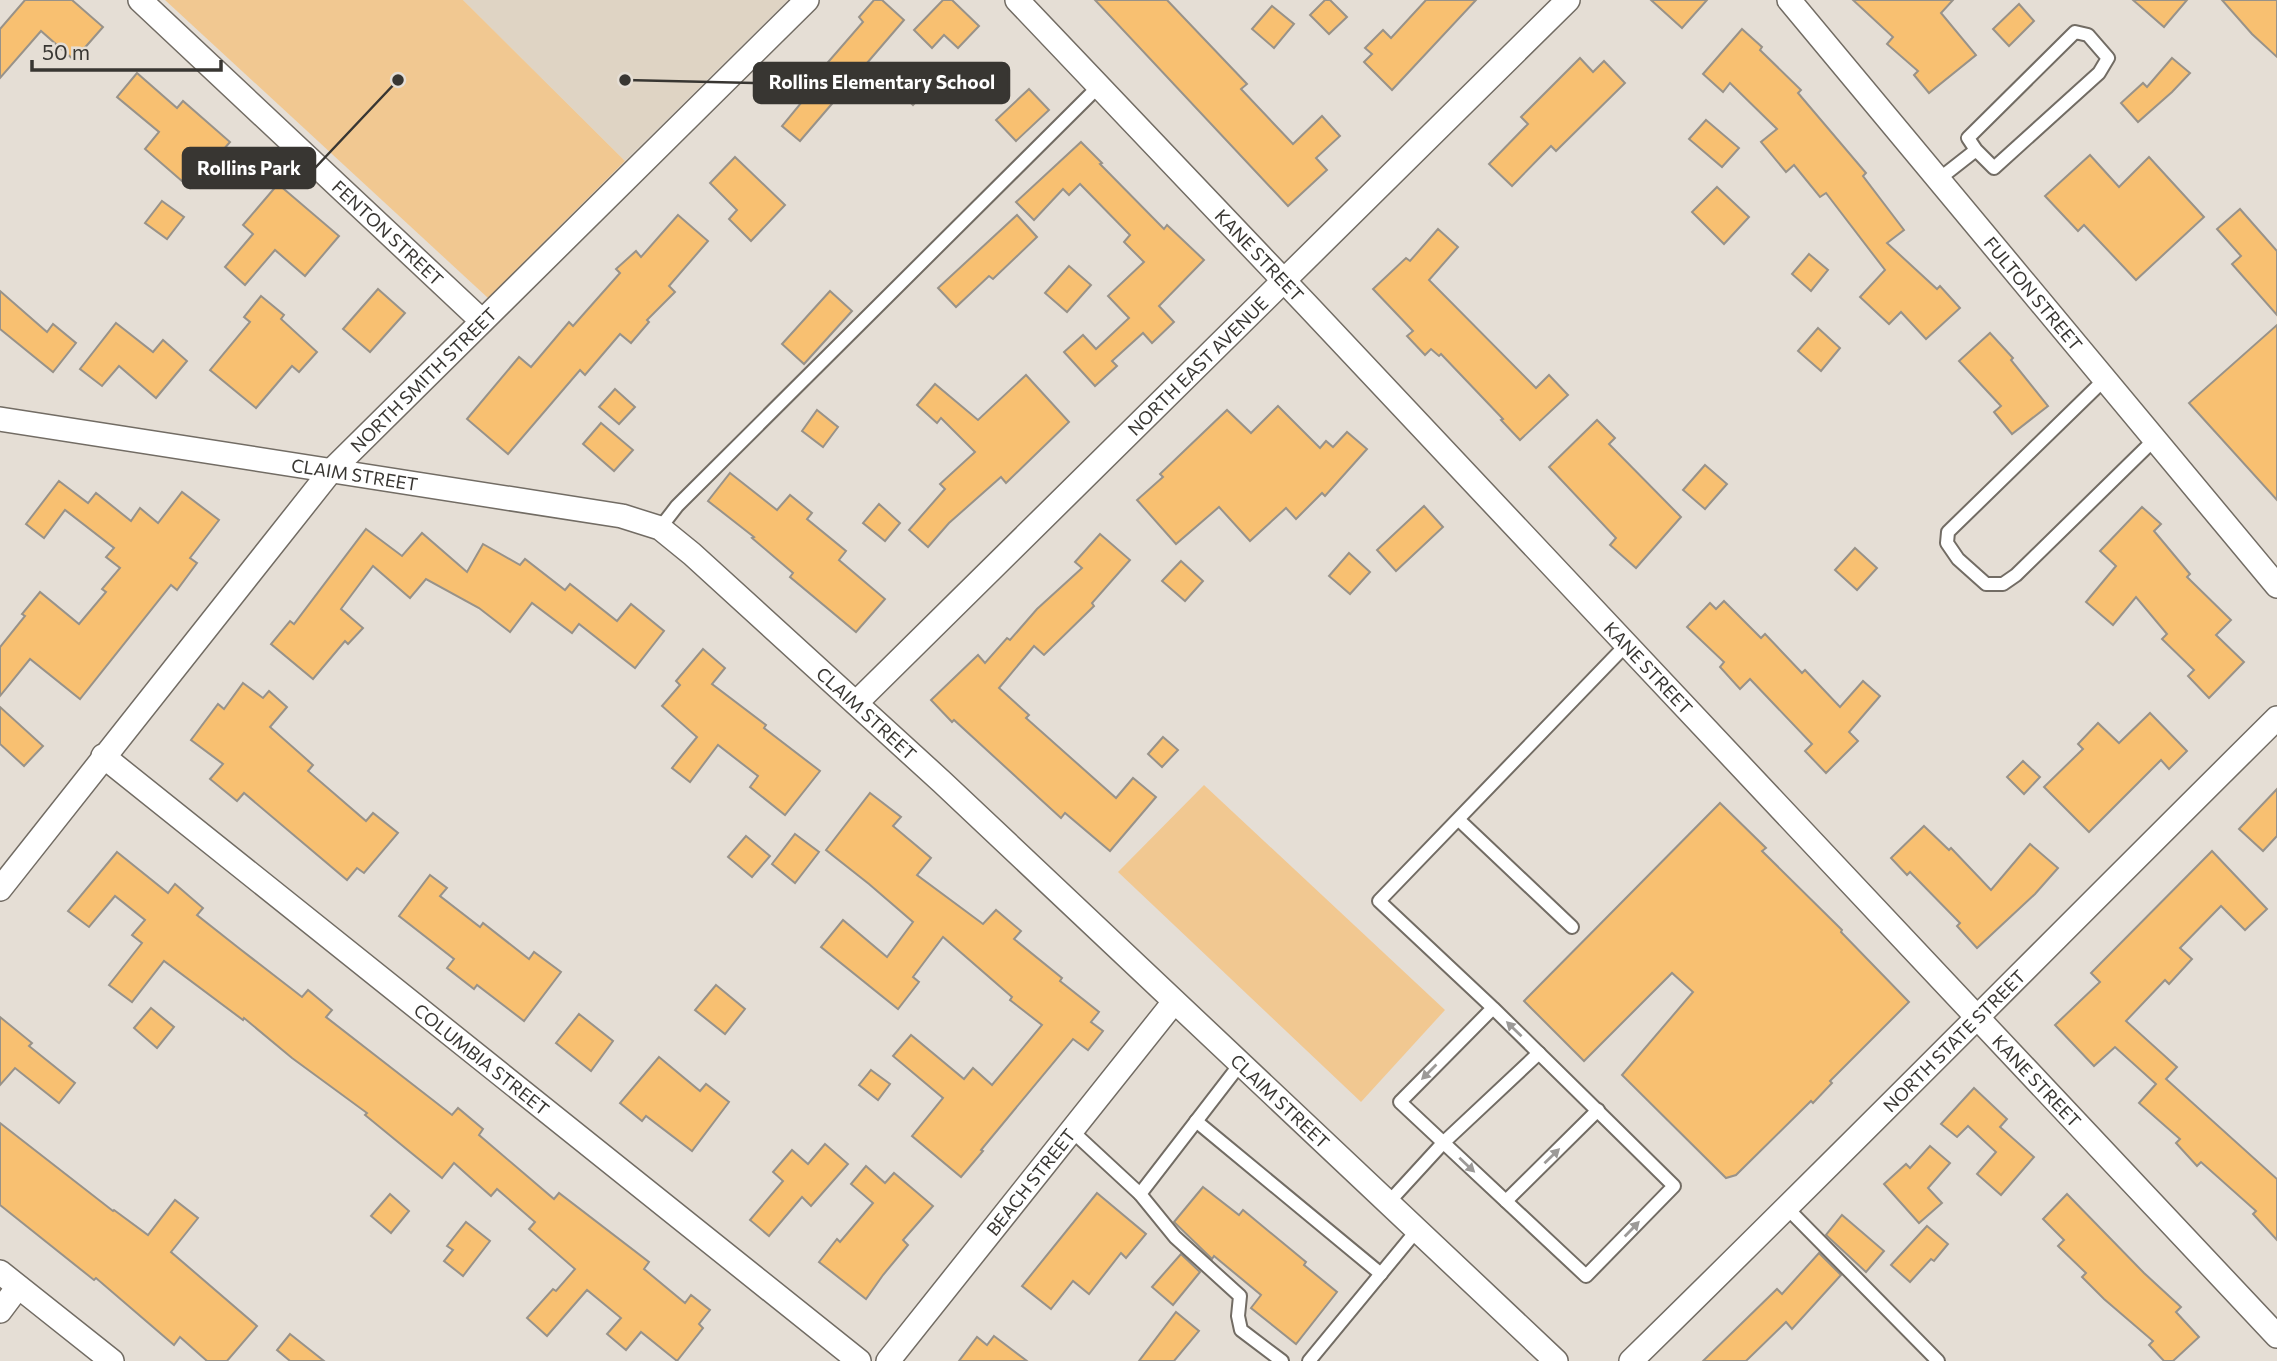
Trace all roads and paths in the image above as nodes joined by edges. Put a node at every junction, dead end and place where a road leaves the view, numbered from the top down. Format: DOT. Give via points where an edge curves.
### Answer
graph roads {
  1 [pos="140,0"];
  2 [pos="807,0"];
  3 [pos="1017,0"];
  4 [pos="1567,0"];
  5 [pos="1789,0"];
  6 [pos="1099,86"];
  7 [pos="1976,150"];
  8 [pos="1939,179"];
  9 [pos="1283,280"];
  10 [pos="482,321"];
  11 [pos="2105,379"];
  12 [pos="0,419"];
  13 [pos="2155,439"];
  14 [pos="330,472"];
  15 [pos="660,528"];
  16 [pos="2277,586"];
  17 [pos="1627,644"];
  18 [pos="856,703"];
  19 [pos="2277,718"];
  20 [pos="103,756"];
  21 [pos="1459,820"];
  22 [pos="0,889"];
  23 [pos="1572,927"];
  24 [pos="1174,1002"];
  25 [pos="1493,1008"];
  26 [pos="1977,1015"];
  27 [pos="1539,1053"];
  28 [pos="1241,1063"];
  29 [pos="1598,1110"];
  30 [pos="1196,1121"];
  31 [pos="1072,1131"];
  32 [pos="1443,1143"];
  33 [pos="1140,1194"];
  34 [pos="1506,1201"];
  35 [pos="1388,1203"];
  36 [pos="1787,1208"];
  37 [pos="1417,1230"];
  38 [pos="0,1272"];
  39 [pos="1381,1274"];
  40 [pos="18,1287"];
  41 [pos="0,1311"];
  42 [pos="2277,1336"];
  43 [pos="1546,1358"];
  44 [pos="112,1361"];
  45 [pos="859,1361"];
  46 [pos="888,1361"];
  47 [pos="1282,1361"];
  48 [pos="1309,1361"];
  49 [pos="1631,1361"];
  50 [pos="1938,1361"];
  1 -- 10 [label="street, FENTON STREET"];
  2 -- 10 [label="street, NORTH SMITH STREET"];
  3 -- 6 [label="street, KANE STREET"];
  4 -- 9 [label="street, NORTH EAST AVENUE"];
  5 -- 8 [label="street, FULTON STREET"];
  6 -- 9 [label="street, KANE STREET"];
  6 -- 15 [label="lane"];
  7 -- 7 [label="lane" via="1968,138 2075,32 2088,35 2108,58 2099,73 1994,168"];
  7 -- 8 [label="lane"];
  8 -- 11 [label="street, FULTON STREET"];
  9 -- 17 [label="street, KANE STREET"];
  9 -- 18 [label="street, NORTH EAST AVENUE"];
  10 -- 14 [label="street, NORTH SMITH STREET"];
  11 -- 13 [label="street, FULTON STREET"];
  11 -- 13 [label="lane" via="1948,532 1947,543 1958,559 1986,584 2003,584"];
  12 -- 14 [label="street, CLAIM STREET"];
  13 -- 16 [label="street, FULTON STREET"];
  14 -- 15 [label="street, CLAIM STREET" via="622,516"];
  14 -- 20 [label="street, NORTH SMITH STREET"];
  15 -- 18 [label="street, CLAIM STREET"];
  17 -- 21 [label="lane"];
  17 -- 26 [label="street, KANE STREET"];
  18 -- 24 [label="street, CLAIM STREET"];
  19 -- 26 [label="street, NORTH STATE STREET"];
  20 -- 22 [label="street, NORTH SMITH STREET"];
  20 -- 45 [label="street, COLUMBIA STREET"];
  21 -- 23 [label="lane"];
  21 -- 25 [label="lane" via="1378,901"];
  24 -- 28 [label="street, CLAIM STREET"];
  24 -- 31 [label="street, BEACH STREET"];
  27 -- 25 [label="lane, one-way"];
  25 -- 32 [label="lane, one-way" via="1400,1102"];
  26 -- 36 [label="street, NORTH STATE STREET"];
  26 -- 42 [label="street, KANE STREET"];
  27 -- 29 [label="lane"];
  27 -- 32 [label="lane"];
  28 -- 30 [label="lane"];
  28 -- 35 [label="street, CLAIM STREET"];
  34 -- 29 [label="lane, one-way"];
  34 -- 29 [label="lane, one-way" via="1586,1276 1674,1186"];
  30 -- 33 [label="lane"];
  30 -- 39 [label="lane"];
  31 -- 33 [label="lane"];
  31 -- 46 [label="street, BEACH STREET"];
  32 -- 34 [label="lane, one-way"];
  32 -- 35 [label="lane"];
  33 -- 47 [label="lane" via="1175,1237 1240,1296 1241,1330"];
  35 -- 37 [label="street, CLAIM STREET"];
  36 -- 49 [label="street, NORTH STATE STREET"];
  36 -- 50 [label="lane"];
  37 -- 39 [label="lane"];
  37 -- 43 [label="street, CLAIM STREET"];
  38 -- 40 [label="street"];
  39 -- 48 [label="lane"];
  40 -- 41 [label="street"];
  40 -- 44 [label="street"];
}
